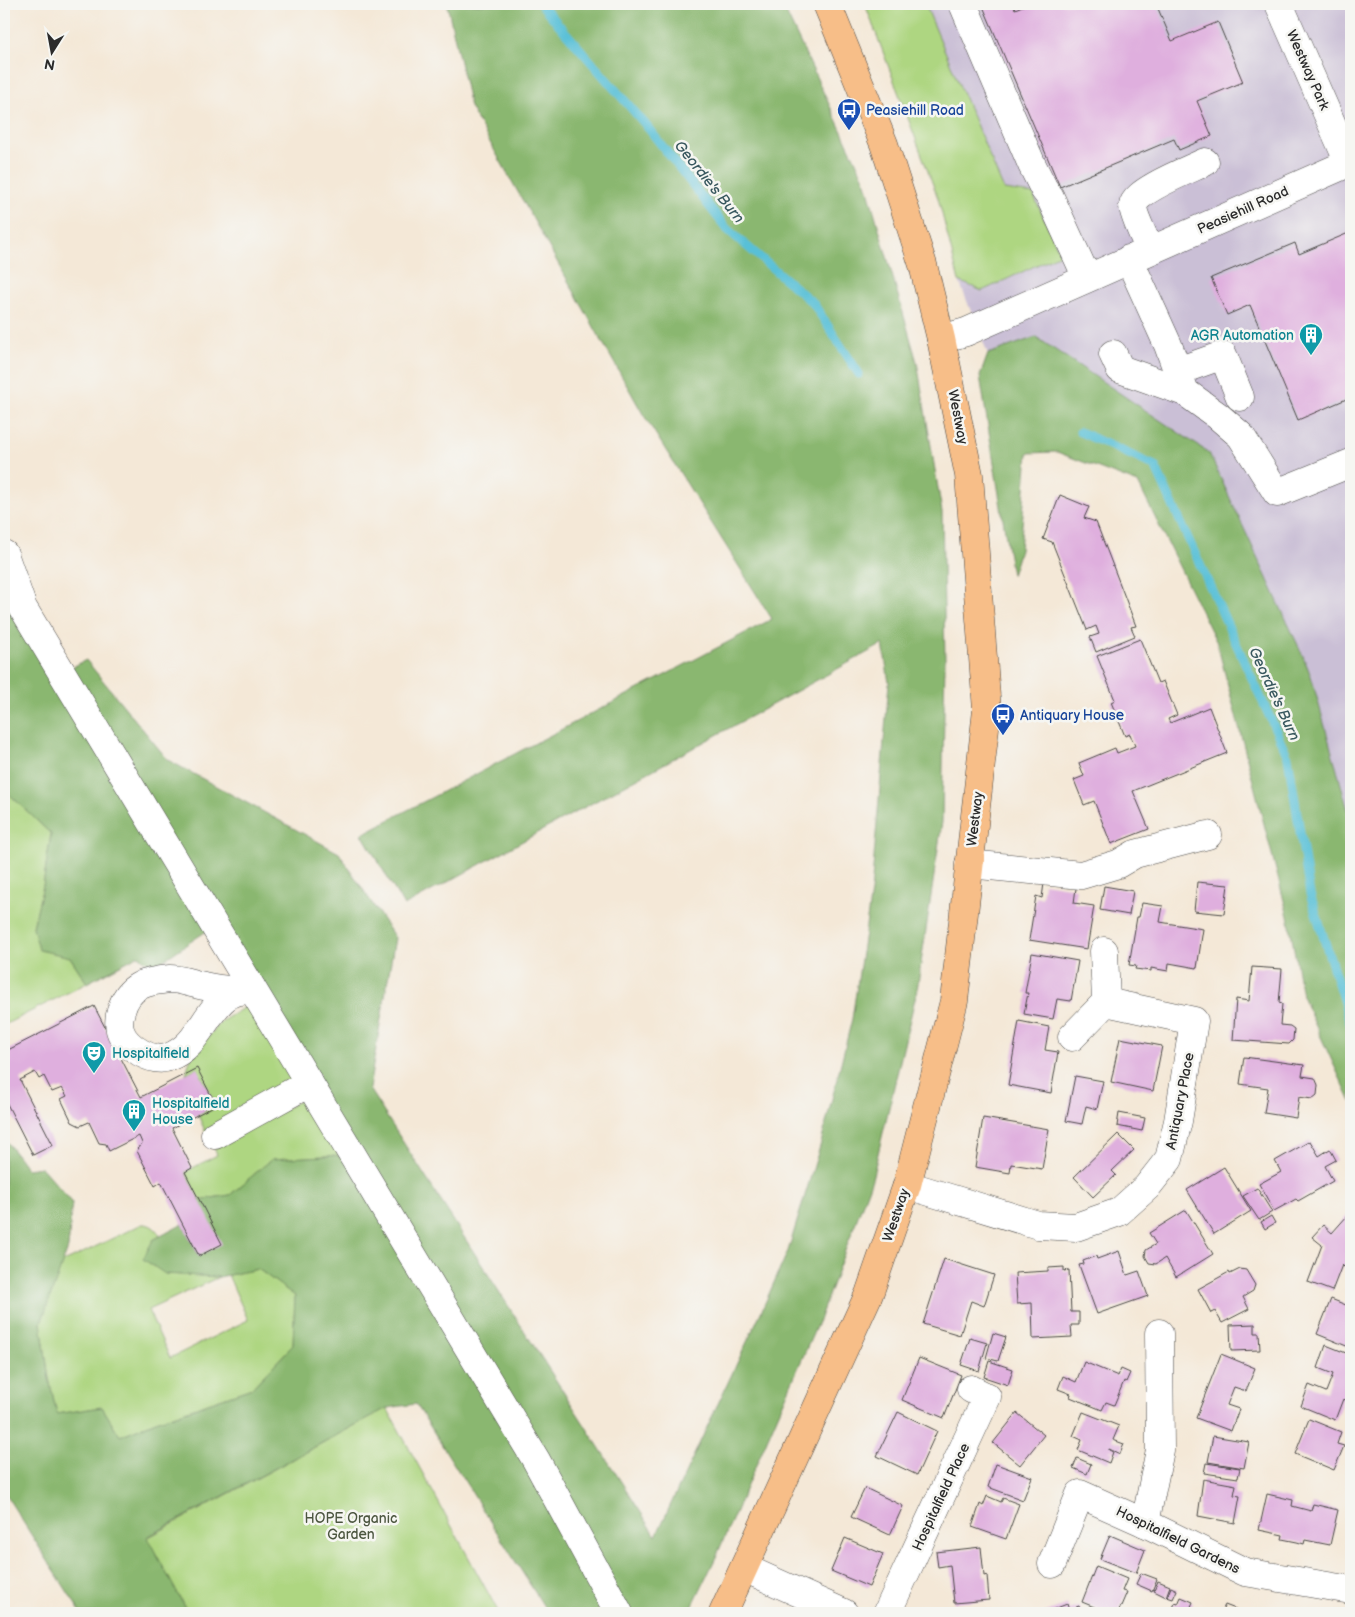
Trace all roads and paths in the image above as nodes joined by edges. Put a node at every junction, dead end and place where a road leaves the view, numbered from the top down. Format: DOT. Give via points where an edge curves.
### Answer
graph roads {
  1 [pos="827,4"];
  2 [pos="963,4"];
  3 [pos="1279,4"];
  4 [pos="1205,162"];
  5 [pos="1350,163"];
  6 [pos="1140,254"];
  7 [pos="1087,278"];
  8 [pos="941,339"];
  9 [pos="1113,354"];
  10 [pos="1181,382"];
  11 [pos="1240,398"];
  12 [pos="1351,463"];
  13 [pos="4,554"];
  14 [pos="1208,835"];
  15 [pos="970,864"];
  16 [pos="1104,951"];
  17 [pos="1106,1002"];
  18 [pos="1072,1038"];
  19 [pos="309,1083"];
  20 [pos="215,1135"];
  21 [pos="907,1185"];
  22 [pos="1159,1333"];
  23 [pos="971,1389"];
  24 [pos="1145,1523"];
  25 [pos="1052,1564"];
  26 [pos="744,1568"];
  27 [pos="1351,1590"];
  28 [pos="619,1613"];
  29 [pos="723,1613"];
  30 [pos="844,1613"];
  31 [pos="887,1613"];
  1 -- 8 [label="main road, Westway" via="884,144 923,265"];
  2 -- 7 [label="street" via="1032,165"];
  3 -- 5 [label="street, Westway Park"];
  4 -- 6 [label="street" via="1145,191 1135,200 1133,206"];
  5 -- 6 [label="street, Peasiehill Road"];
  6 -- 7 [label="street, Peasiehill Road"];
  6 -- 10 [label="street"];
  7 -- 8 [label="street, Peasiehill Road" via="966,332"];
  8 -- 15 [label="main road, Westway" via="969,475 988,710"];
  9 -- 10 [label="street" via="1120,369"];
  10 -- 11 [label="street" via="1223,355"];
  10 -- 12 [label="street" via="1241,436 1276,493"];
  13 -- 19 [label="street" via="23,608 246,989"];
  14 -- 15 [label="street" via="1135,854 1118,864 1081,875"];
  15 -- 21 [label="main road, Westway" via="954,1001"];
  16 -- 17 [label="street"];
  17 -- 18 [label="street"];
  17 -- 21 [label="street, Antiquary Place" via="1194,1020 1169,1159 1147,1187 1119,1212 1076,1227 1038,1225"];
  19 -- 20 [label="street"];
  19 -- 28 [label="street" via="536,1460"];
  21 -- 26 [label="main road, Westway" via="869,1294"];
  22 -- 24 [label="street" via="1160,1450"];
  23 -- 31 [label="street, Hospitalfield Place" via="987,1397"];
  24 -- 25 [label="street, Hospitalfield Gardens" via="1080,1494"];
  24 -- 27 [label="street, Hospitalfield Gardens" via="1245,1572"];
  26 -- 29 [label="main road, Westway"];
  26 -- 30 [label="street"];
}
